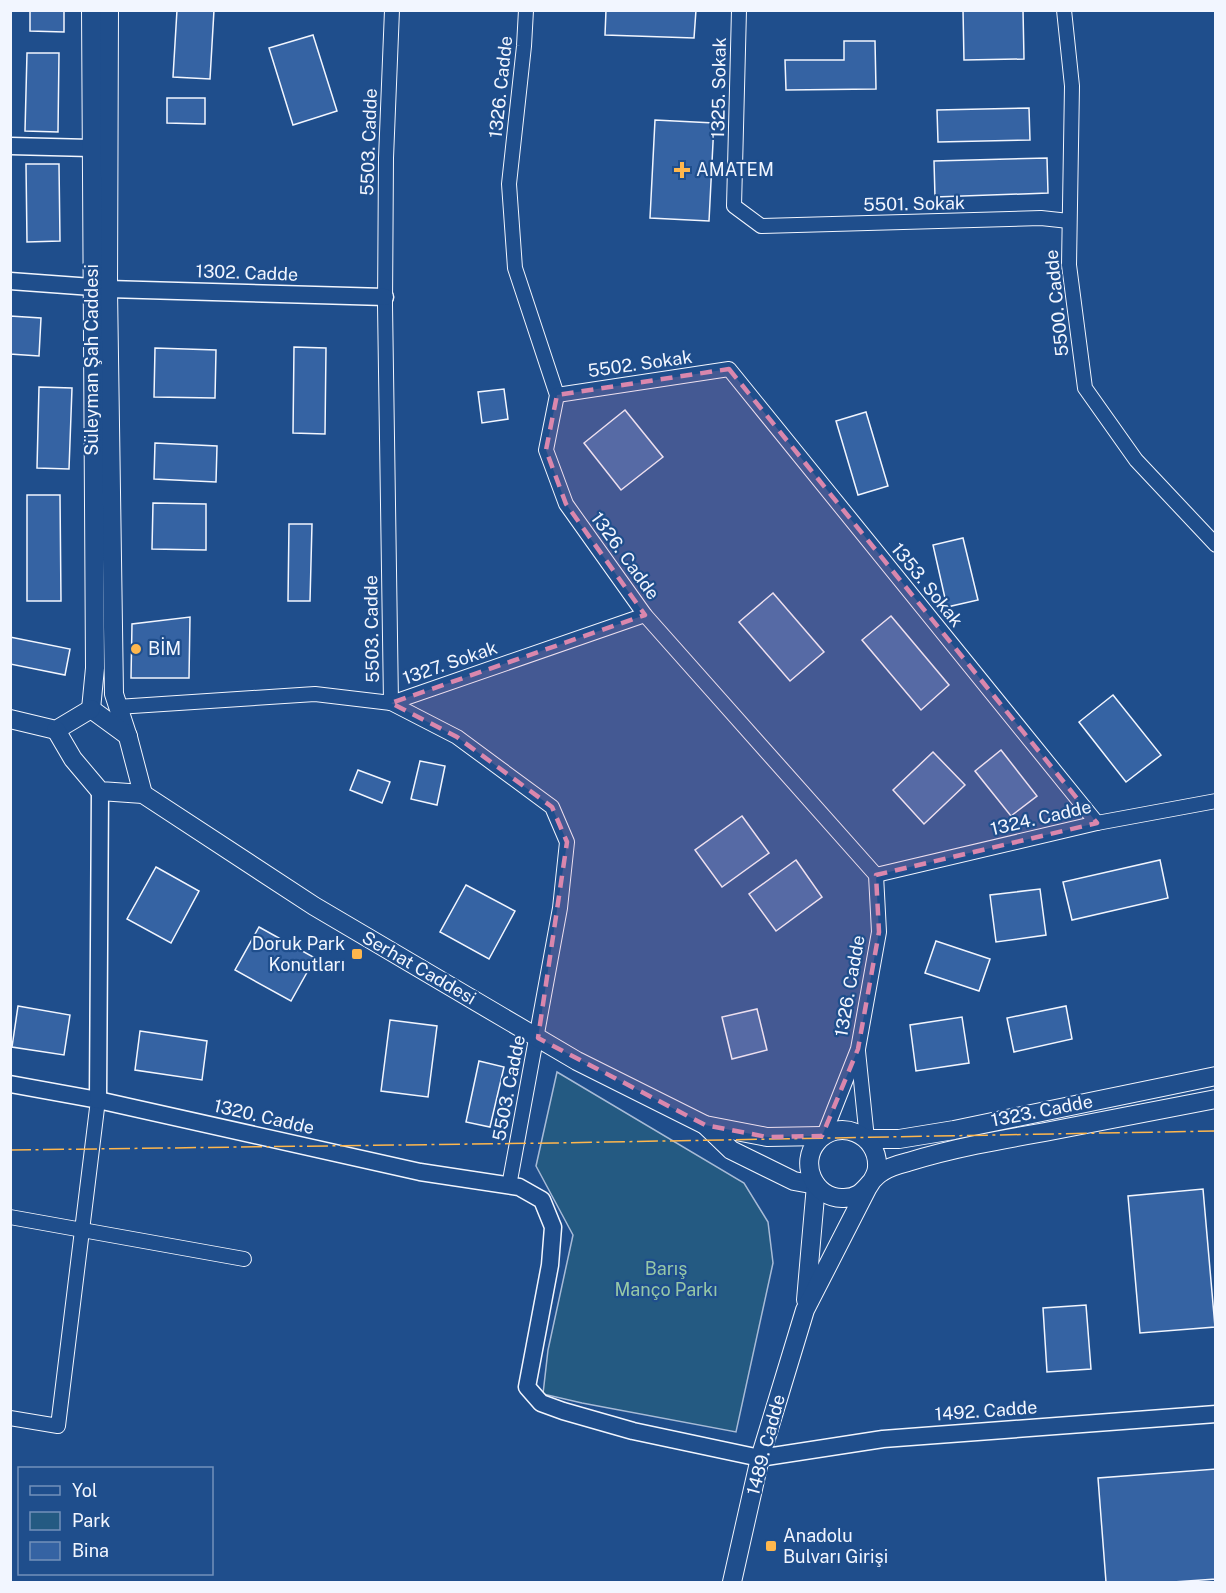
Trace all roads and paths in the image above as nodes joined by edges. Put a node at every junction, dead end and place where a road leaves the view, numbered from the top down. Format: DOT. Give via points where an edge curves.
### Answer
graph roads {
  1 [pos="91,10"];
  2 [pos="109,10"];
  3 [pos="392,10"];
  4 [pos="526,10"];
  5 [pos="738,10"];
  6 [pos="1065,10"];
  7 [pos="10,146"];
  8 [pos="91,148"];
  9 [pos="1069,221"];
  10 [pos="761,226"];
  11 [pos="10,281"];
  12 [pos="100,288"];
  13 [pos="385,297"];
  14 [pos="729,369"];
  15 [pos="556,395"];
  16 [pos="1215,544"];
  17 [pos="645,615"];
  18 [pos="115,701"];
  19 [pos="391,703"];
  20 [pos="91,709"];
  21 [pos="10,719"];
  22 [pos="56,730"];
  23 [pos="128,737"];
  24 [pos="100,791"];
  25 [pos="143,794"];
  26 [pos="1215,801"];
  27 [pos="1097,824"];
  28 [pos="876,875"];
  29 [pos="537,1038"];
  30 [pos="858,1049"];
  31 [pos="1215,1076"];
  32 [pos="10,1084"];
  33 [pos="1215,1099"];
  34 [pos="98,1100"];
  35 [pos="705,1125"];
  36 [pos="823,1136"];
  37 [pos="867,1139"];
  38 [pos="816,1185"];
  39 [pos="509,1186"];
  40 [pos="868,1187"];
  41 [pos="10,1217"];
  42 [pos="83,1230"];
  43 [pos="244,1259"];
  44 [pos="805,1310"];
  45 [pos="1215,1414"];
  46 [pos="10,1418"];
  47 [pos="760,1458"];
  48 [pos="732,1582"];
  1 -- 8 [label="main road, Süleyman Şah Caddesi"];
  2 -- 12 [label="main road, Süleyman Şah Caddesi"];
  3 -- 13 [label="street, 5503. Cadde"];
  4 -- 15 [label="street, 1326. Cadde" via="510,184 514,268"];
  5 -- 10 [label="street, 1325. Sokak" via="734,206"];
  6 -- 9 [label="street, 5500. Cadde" via="1072,86"];
  7 -- 8 [label="street"];
  8 -- 12 [label="main road, Süleyman Şah Caddesi"];
  9 -- 10 [label="street, 5501. Sokak" via="1041,218"];
  9 -- 16 [label="street, 5500. Cadde" via="1069,265 1085,388 1136,460"];
  11 -- 12 [label="street, 1302. Cadde"];
  12 -- 13 [label="street, 1302. Cadde"];
  12 -- 18 [label="main road, Süleyman Şah Caddesi"];
  12 -- 20 [label="main road, Süleyman Şah Caddesi" via="95,668"];
  13 -- 19 [label="street, 5503. Cadde"];
  14 -- 15 [label="street, 5502. Sokak"];
  14 -- 27 [label="street, 1353. Sokak"];
  15 -- 17 [label="street, 1326. Cadde" via="546,450 566,504"];
  17 -- 19 [label="street, 1327. Sokak"];
  17 -- 28 [label="street, 1326. Cadde"];
  18 -- 19 [label="street, 1327. Sokak" via="315,694"];
  18 -- 23 [label="main road, Süleyman Şah Caddesi"];
  19 -- 29 [label="street, 5503. Cadde" via="457,737 552,807 567,842 560,908"];
  20 -- 22 [label="main road"];
  20 -- 23 [label="main road"];
  21 -- 22 [label="main road"];
  22 -- 24 [label="main road" via="73,759"];
  23 -- 25 [label="main road"];
  24 -- 25 [label="main road, Serhat Caddesi"];
  24 -- 34 [label="street"];
  25 -- 29 [label="main road, Serhat Caddesi" via="314,906"];
  26 -- 27 [label="street, 1324. Cadde"];
  27 -- 28 [label="street, 1324. Cadde"];
  28 -- 30 [label="street, 1326. Cadde" via="879,932"];
  29 -- 35 [label="main road, Serhat Caddesi"];
  29 -- 39 [label="street, 5503. Cadde"];
  30 -- 36 [label="street"];
  30 -- 37 [label="street"];
  31 -- 37 [label="main road, 1323. Cadde" via="954,1130 899,1139"];
  32 -- 34 [label="street, 1320. Cadde"];
  33 -- 40 [label="main road" via="934,1155 882,1172"];
  34 -- 39 [label="street, 1320. Cadde" via="420,1172"];
  34 -- 42 [label="street"];
  35 -- 36 [label="main road" via="767,1137"];
  35 -- 38 [label="main road" via="730,1150 795,1181"];
  36 -- 37 [label="main road" via="846,1129"];
  36 -- 38 [label="main road" via="815,1144 808,1163"];
  37 -- 40 [label="main road" via="877,1166"];
  38 -- 40 [label="main road" via="823,1192 842,1198"];
  38 -- 44 [label="main road, 1489. Cadde"];
  39 -- 47 [label="street, 1320. Cadde" via="543,1200 553,1227 550,1265 527,1387 541,1403 633,1431"];
  40 -- 44 [label="main road, 1489. Cadde"];
  41 -- 42 [label="street"];
  42 -- 43 [label="street"];
  42 -- 46 [label="street" via="58,1426"];
  44 -- 47 [label="main road, 1489. Cadde"];
  45 -- 47 [label="street, 1492. Cadde" via="883,1439"];
  47 -- 48 [label="main road, 1489. Cadde"];
}
